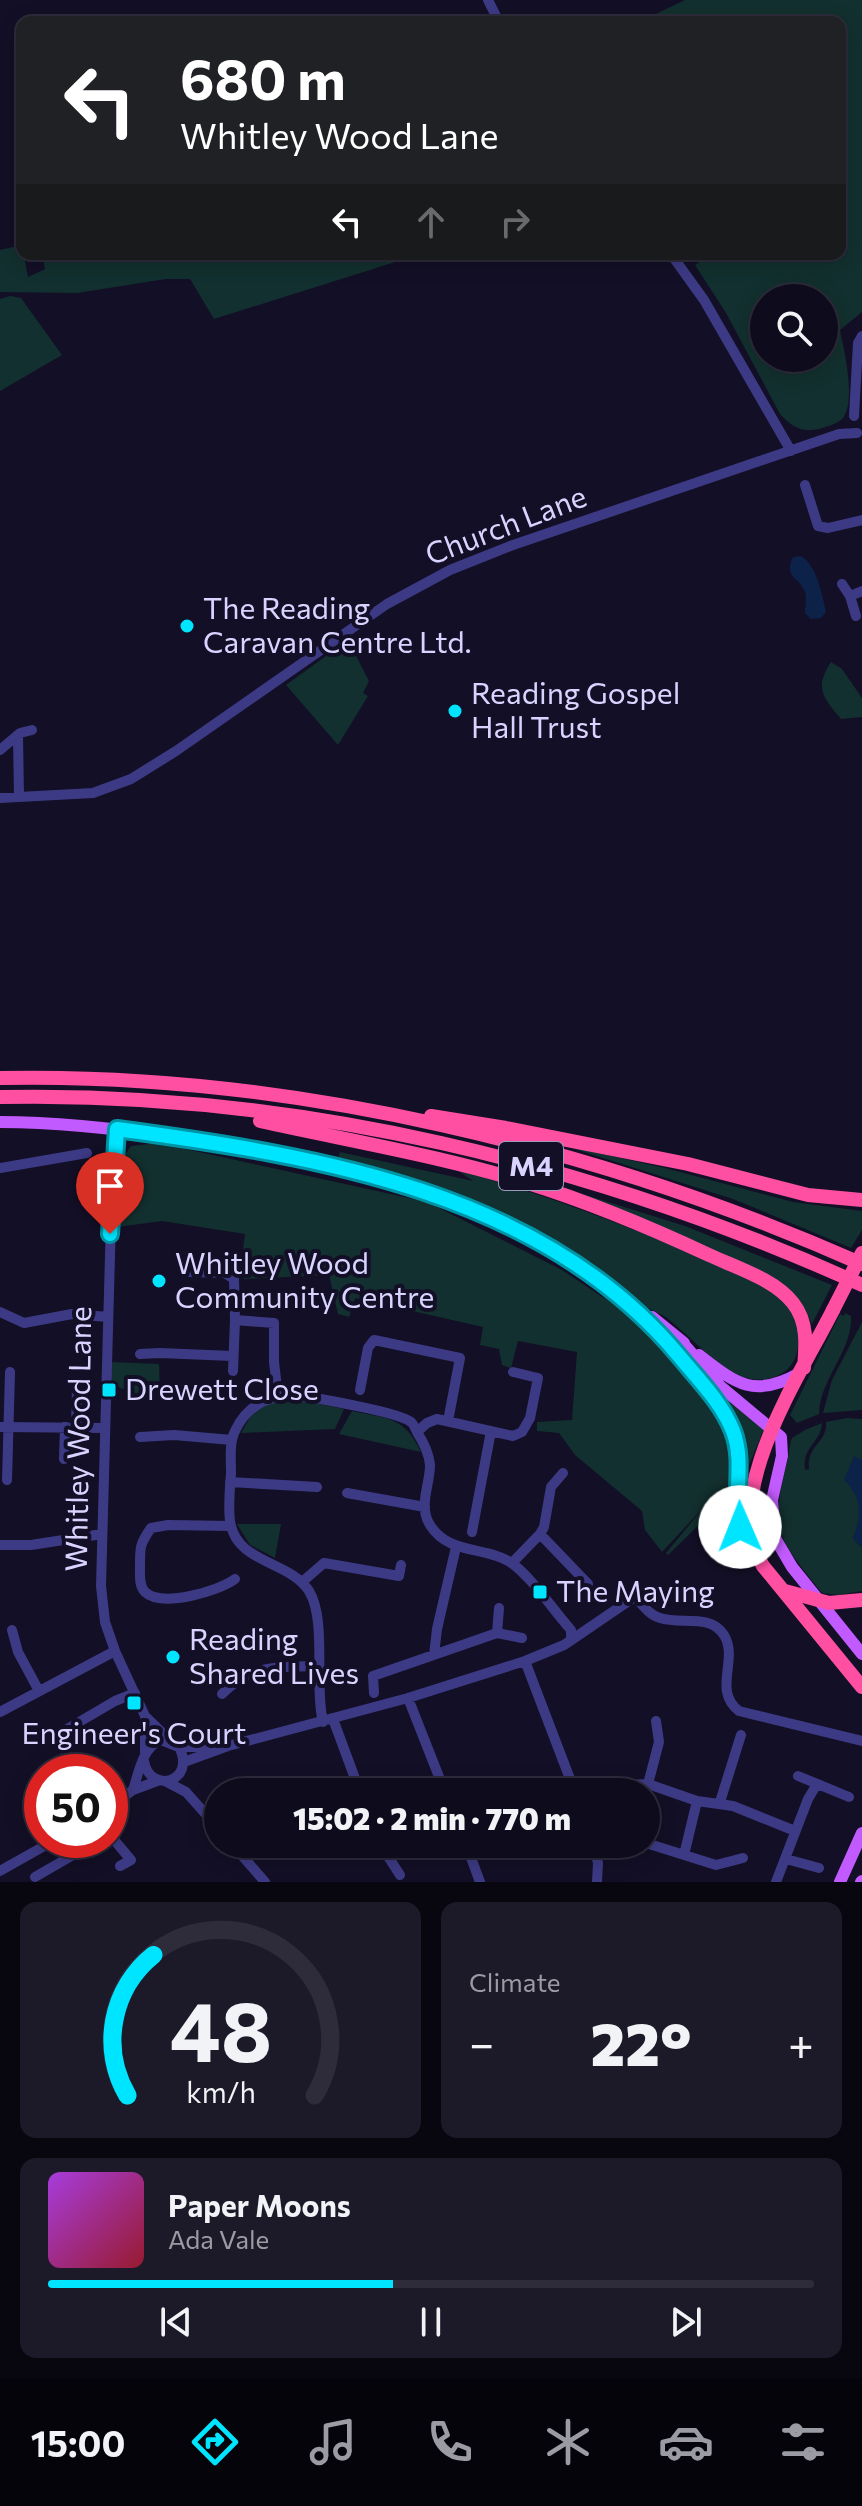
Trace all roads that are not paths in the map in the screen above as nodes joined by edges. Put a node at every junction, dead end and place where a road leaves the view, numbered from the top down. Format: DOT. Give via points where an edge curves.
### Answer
graph roads {
  1 [pos="675,260"];
  2 [pos="862,336"];
  3 [pos="857,412"];
  4 [pos="839,434"];
  5 [pos="860,434"];
  6 [pos="791,451"];
  7 [pos="805,485"];
  8 [pos="822,496"];
  9 [pos="810,499"];
  10 [pos="862,520"];
  11 [pos="842,584"];
  12 [pos="862,591"];
  13 [pos="850,596"];
  14 [pos="856,616"];
  15 [pos="32,730"];
  16 [pos="18,735"];
  17 [pos="0,750"];
  18 [pos="19,797"];
  19 [pos="0,798"];
  20 [pos="0,1078"];
  21 [pos="0,1097"];
  22 [pos="186,1105"];
  23 [pos="367,1110"];
  24 [pos="0,1122"];
  25 [pos="117,1129"];
  26 [pos="87,1153"];
  27 [pos="0,1168"];
  28 [pos="862,1200"];
  29 [pos="862,1253"];
  30 [pos="862,1264"];
  31 [pos="189,1272"];
  32 [pos="862,1285"];
  33 [pos="629,1303"];
  34 [pos="0,1312"];
  35 [pos="108,1317"];
  36 [pos="235,1320"];
  37 [pos="681,1341"];
  38 [pos="140,1354"];
  39 [pos="232,1356"];
  40 [pos="803,1370"];
  41 [pos="233,1371"];
  42 [pos="10,1372"];
  43 [pos="513,1372"];
  44 [pos="77,1385"];
  45 [pos="360,1390"];
  46 [pos="278,1396"];
  47 [pos="448,1421"];
  48 [pos="4,1427"];
  49 [pos="70,1427"];
  50 [pos="105,1428"];
  51 [pos="491,1431"];
  52 [pos="417,1432"];
  53 [pos="778,1434"];
  54 [pos="140,1437"];
  55 [pos="232,1440"];
  56 [pos="64,1459"];
  57 [pos="563,1473"];
  58 [pos="7,1480"];
  59 [pos="230,1482"];
  60 [pos="317,1487"];
  61 [pos="347,1493"];
  62 [pos="425,1507"];
  63 [pos="231,1526"];
  64 [pos="472,1532"];
  65 [pos="102,1534"];
  66 [pos="540,1534"];
  67 [pos="0,1545"];
  68 [pos="456,1547"];
  69 [pos="759,1560"];
  70 [pos="512,1563"];
  71 [pos="401,1565"];
  72 [pos="235,1579"];
  73 [pos="302,1582"];
  74 [pos="588,1584"];
  75 [pos="781,1589"];
  76 [pos="862,1600"];
  77 [pos="819,1602"];
  78 [pos="499,1608"];
  79 [pos="12,1630"];
  80 [pos="497,1633"];
  81 [pos="522,1638"];
  82 [pos="571,1638"];
  83 [pos="115,1651"];
  84 [pos="862,1654"];
  85 [pos="434,1655"];
  86 [pos="525,1661"];
  87 [pos="318,1666"];
  88 [pos="862,1687"];
  89 [pos="39,1691"];
  90 [pos="135,1693"];
  91 [pos="374,1693"];
  92 [pos="222,1694"];
  93 [pos="408,1698"];
  94 [pos="0,1712"];
  95 [pos="145,1716"];
  96 [pos="328,1720"];
  97 [pos="656,1721"];
  98 [pos="741,1735"];
  99 [pos="862,1741"];
  100 [pos="176,1745"];
  101 [pos="228,1746"];
  102 [pos="66,1754"];
  103 [pos="144,1756"];
  104 [pos="182,1768"];
  105 [pos="798,1776"];
  106 [pos="354,1778"];
  107 [pos="439,1778"];
  108 [pos="570,1778"];
  109 [pos="650,1778"];
  110 [pos="162,1780"];
  111 [pos="817,1784"];
  112 [pos="660,1788"];
  113 [pos="133,1790"];
  114 [pos="186,1792"];
  115 [pos="128,1794"];
  116 [pos="849,1797"];
  117 [pos="697,1801"];
  118 [pos="720,1802"];
  119 [pos="204,1812"];
  120 [pos="795,1831"];
  121 [pos="862,1833"];
  122 [pos="660,1847"];
  123 [pos="684,1855"];
  124 [pos="128,1856"];
  125 [pos="23,1858"];
  126 [pos="69,1858"];
  127 [pos="244,1858"];
  128 [pos="389,1858"];
  129 [pos="471,1858"];
  130 [pos="597,1858"];
  131 [pos="743,1858"];
  132 [pos="786,1859"];
  133 [pos="120,1866"];
  134 [pos="819,1868"];
  135 [pos="0,1871"];
  136 [pos="400,1875"];
  137 [pos="36,1880"];
  138 [pos="265,1882"];
  139 [pos="480,1882"];
  140 [pos="597,1882"];
  141 [pos="776,1882"];
  142 [pos="840,1882"];
  1 -- 6 [label="street" via="711,311"];
  2 -- 3 [label="street" via="857,351"];
  3 -- 4 [label="street, Church Lane"];
  3 -- 5 [label="street"];
  4 -- 5 [label="street, Church Lane"];
  4 -- 6 [label="street, Church Lane"];
  6 -- 18 [label="street, Church Lane" via="450,570 387,604 131,779 95,793"];
  7 -- 9 [label="street"];
  8 -- 9 [label="street"];
  9 -- 10 [label="street" via="822,528"];
  11 -- 13 [label="street"];
  12 -- 13 [label="street"];
  13 -- 14 [label="street"];
  15 -- 16 [label="street"];
  16 -- 17 [label="street"];
  16 -- 18 [label="street"];
  18 -- 19 [label="street, Church Lane"];
  20 -- 23 [label="highway, M4" via="178,1086"];
  21 -- 22 [label="highway, M4"];
  22 -- 32 [label="highway, M4" via="362,1128 492,1155 676,1211"];
  22 -- 40 [label="highway, M4" via="528,1183 670,1237 786,1296 804,1325"];
  23 -- 28 [label="highway, M4" via="449,1117 688,1164 797,1193"];
  23 -- 30 [label="highway, M4" via="618,1173"];
  24 -- 25 [label="main road"];
  25 -- 33 [label="main road" via="276,1154 415,1189 527,1234"];
  25 -- 35 [label="street, Whitley Wood Lane"];
  26 -- 27 [label="street"];
  29 -- 40 [label="highway, bridge"];
  31 -- 36 [label="street" via="225,1273 234,1279"];
  33 -- 37 [label="main road"];
  33 -- 69 [label="main road" via="709,1392 728,1422 739,1459 740,1527"];
  34 -- 35 [label="street" via="24,1323 72,1314"];
  35 -- 50 [label="street, Whitley Wood Lane"];
  36 -- 39 [label="street"];
  36 -- 46 [label="street" via="274,1323"];
  37 -- 40 [label="main road" via="747,1386 769,1387"];
  37 -- 53 [label="main road" via="731,1397"];
  38 -- 39 [label="street"];
  39 -- 41 [label="street"];
  40 -- 53 [label="highway"];
  42 -- 48 [label="street"];
  43 -- 51 [label="street" via="538,1378 530,1418 513,1436"];
  44 -- 49 [label="street"];
  45 -- 47 [label="street" via="374,1340 460,1358"];
  46 -- 52 [label="street" via="384,1413 412,1422"];
  46 -- 55 [label="street" via="250,1411"];
  47 -- 51 [label="street"];
  47 -- 52 [label="street" via="437,1419"];
  48 -- 49 [label="street"];
  48 -- 58 [label="street"];
  49 -- 50 [label="street"];
  49 -- 56 [label="street"];
  50 -- 65 [label="street, Whitley Wood Lane"];
  51 -- 64 [label="street"];
  52 -- 62 [label="street" via="429,1456"];
  53 -- 69 [label="highway" via="755,1472 750,1501"];
  53 -- 77 [label="main road" via="782,1456 772,1500 775,1538"];
  54 -- 55 [label="street"];
  55 -- 59 [label="street"];
  57 -- 66 [label="street" via="551,1487"];
  59 -- 60 [label="street"];
  59 -- 63 [label="street"];
  61 -- 62 [label="street"];
  62 -- 68 [label="street" via="429,1523"];
  63 -- 72 [label="street" via="151,1528 140,1543 140,1581 145,1592 157,1598 206,1593"];
  63 -- 73 [label="street" via="245,1549"];
  65 -- 67 [label="street"];
  65 -- 83 [label="street, Whitley Wood Lane" via="105,1622"];
  66 -- 70 [label="street"];
  66 -- 74 [label="street"];
  68 -- 70 [label="street"];
  68 -- 85 [label="street"];
  69 -- 75 [label="highway"];
  70 -- 82 [label="street" via="571,1630"];
  71 -- 73 [label="street" via="399,1576 324,1563"];
  73 -- 87 [label="street" via="317,1610"];
  75 -- 77 [label="highway"];
  75 -- 88 [label="highway"];
  76 -- 77 [label="highway"];
  77 -- 84 [label="main road"];
  78 -- 80 [label="street"];
  79 -- 89 [label="street"];
  80 -- 81 [label="street"];
  80 -- 85 [label="street"];
  82 -- 86 [label="street"];
  82 -- 99 [label="street" via="633,1598 657,1617 709,1622 723,1634 728,1649 730,1704 739,1711"];
  83 -- 89 [label="street"];
  83 -- 90 [label="street, Whitley Wood Lane"];
  85 -- 91 [label="street" via="373,1676"];
  86 -- 93 [label="street"];
  86 -- 108 [label="street"];
  87 -- 92 [label="street" via="251,1673"];
  87 -- 96 [label="street" via="319,1705"];
  89 -- 94 [label="street"];
  90 -- 95 [label="street, Whitley Wood Lane"];
  90 -- 102 [label="street" via="57,1735"];
  93 -- 96 [label="street"];
  93 -- 107 [label="street"];
  95 -- 100 [label="street, Whitley Wood Lane"];
  95 -- 103 [label="street, Whitley Wood Lane"];
  96 -- 101 [label="street"];
  96 -- 106 [label="street"];
  97 -- 109 [label="street" via="659,1742"];
  98 -- 118 [label="street"];
  100 -- 101 [label="street"];
  100 -- 103 [label="street" via="161,1740"];
  100 -- 104 [label="street"];
  101 -- 104 [label="street"];
  103 -- 110 [label="street" via="146,1770"];
  103 -- 113 [label="street, Whitley Wood Lane"];
  104 -- 110 [label="street" via="174,1779"];
  104 -- 114 [label="street"];
  105 -- 111 [label="street"];
  110 -- 113 [label="street"];
  110 -- 114 [label="street"];
  111 -- 116 [label="street"];
  111 -- 120 [label="street"];
  112 -- 117 [label="street"];
  113 -- 115 [label="street"];
  114 -- 119 [label="street"];
  117 -- 118 [label="street"];
  117 -- 123 [label="street"];
  118 -- 120 [label="street"];
  120 -- 132 [label="street"];
  121 -- 142 [label="main road"];
  122 -- 123 [label="street"];
  123 -- 131 [label="street" via="716,1865"];
  124 -- 133 [label="street" via="131,1860"];
  125 -- 135 [label="street"];
  125 -- 137 [label="street"];
  126 -- 137 [label="street"];
  127 -- 138 [label="street"];
  128 -- 136 [label="street"];
  129 -- 139 [label="street"];
  130 -- 140 [label="street"];
  132 -- 134 [label="street"];
  132 -- 141 [label="street"];
}
